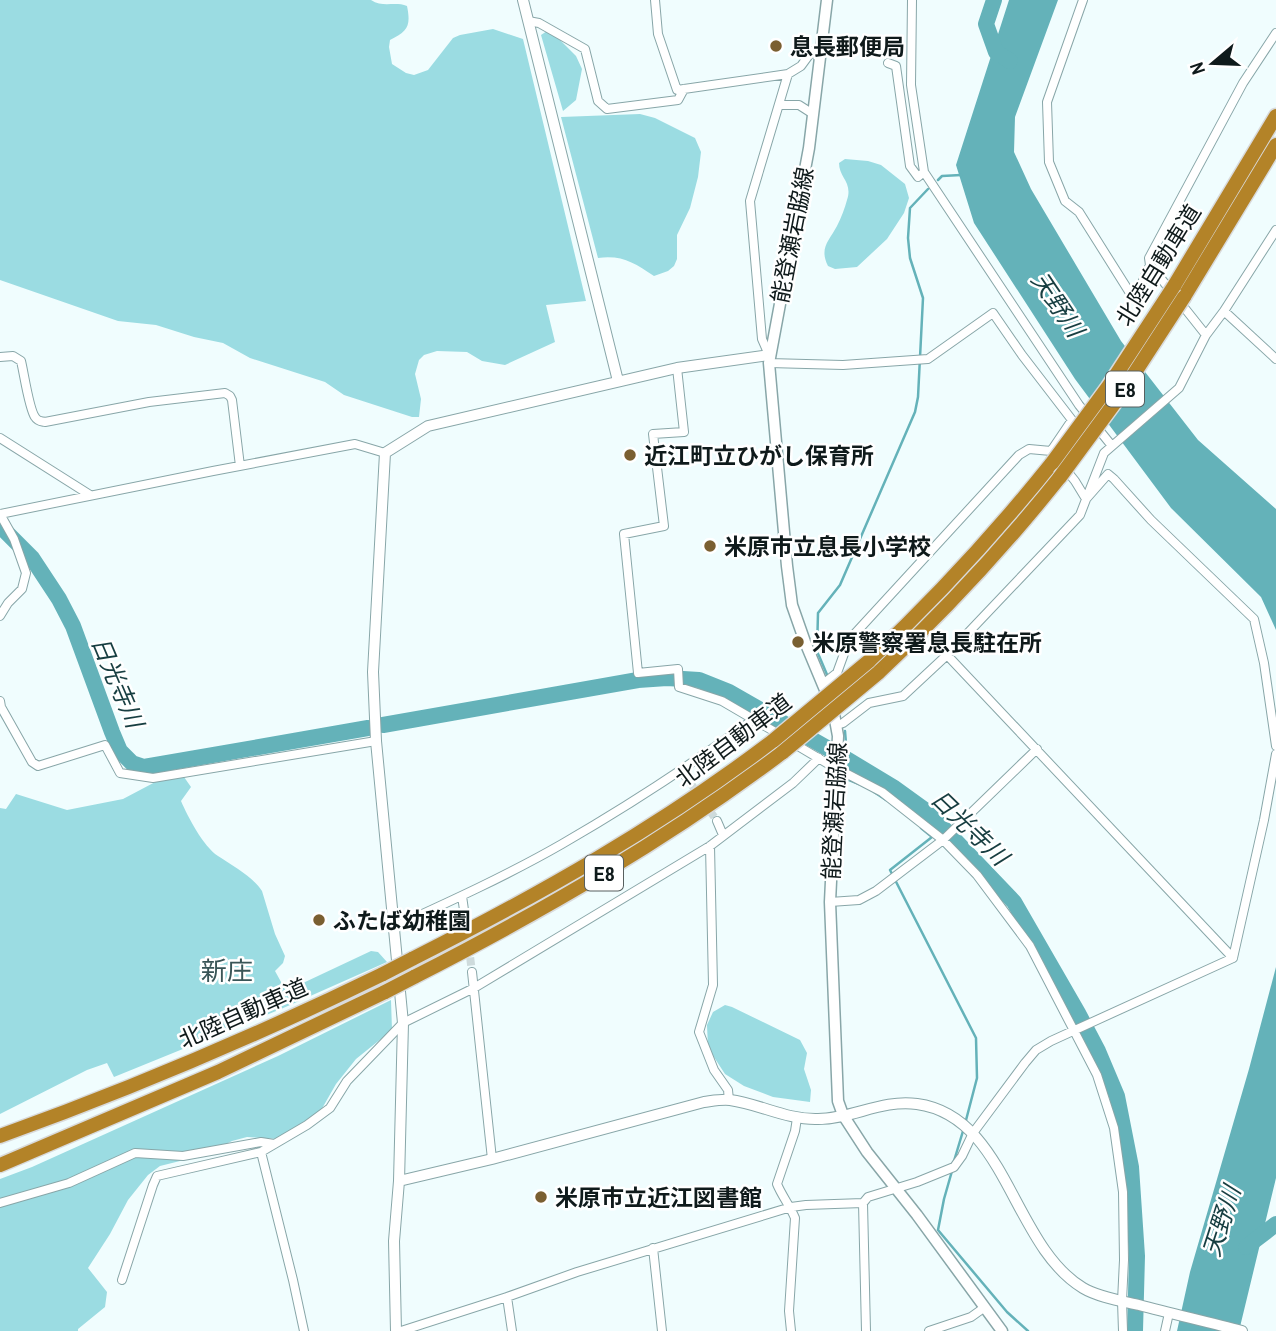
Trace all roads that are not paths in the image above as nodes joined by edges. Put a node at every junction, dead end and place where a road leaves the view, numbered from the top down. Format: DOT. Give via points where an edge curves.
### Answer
graph roads {
  1 [pos="523,0"];
  2 [pos="655,0"];
  3 [pos="827,0"];
  4 [pos="912,0"];
  5 [pos="1083,0"];
  6 [pos="528,22"];
  7 [pos="1276,33"];
  8 [pos="820,49"];
  9 [pos="888,63"];
  10 [pos="788,74"];
  11 [pos="684,89"];
  12 [pos="780,104"];
  13 [pos="813,114"];
  14 [pos="1276,116"];
  15 [pos="1276,145"];
  16 [pos="924,172"];
  17 [pos="1276,230"];
  18 [pos="1150,265"];
  19 [pos="1179,292"];
  20 [pos="1224,311"];
  21 [pos="1206,335"];
  22 [pos="0,357"];
  23 [pos="769,359"];
  24 [pos="1276,359"];
  25 [pos="677,368"];
  26 [pos="618,381"];
  27 [pos="0,438"];
  28 [pos="1112,446"];
  29 [pos="385,453"];
  30 [pos="1051,457"];
  31 [pos="240,466"];
  32 [pos="90,495"];
  33 [pos="1086,499"];
  34 [pos="0,514"];
  35 [pos="0,616"];
  36 [pos="947,655"];
  37 [pos="873,667"];
  38 [pos="823,684"];
  39 [pos="0,701"];
  40 [pos="754,719"];
  41 [pos="837,725"];
  42 [pos="376,741"];
  43 [pos="1276,746"];
  44 [pos="1037,749"];
  45 [pos="1276,754"];
  46 [pos="819,758"];
  47 [pos="837,766"];
  48 [pos="682,771"];
  49 [pos="689,781"];
  50 [pos="717,821"];
  51 [pos="723,835"];
  52 [pos="943,840"];
  53 [pos="710,846"];
  54 [pos="462,896"];
  55 [pos="830,902"];
  56 [pos="464,910"];
  57 [pos="394,927"];
  58 [pos="1233,958"];
  59 [pos="472,972"];
  60 [pos="474,988"];
  61 [pos="403,1023"];
  62 [pos="1076,1029"];
  63 [pos="729,1100"];
  64 [pos="843,1115"];
  65 [pos="797,1118"];
  66 [pos="973,1133"];
  67 [pos="0,1136"];
  68 [pos="274,1144"];
  69 [pos="261,1152"];
  70 [pos="492,1159"];
  71 [pos="0,1165"];
  72 [pos="399,1181"];
  73 [pos="896,1189"];
  74 [pos="0,1203"];
  75 [pos="863,1203"];
  76 [pos="791,1207"];
  77 [pos="653,1248"];
  78 [pos="122,1280"];
  79 [pos="507,1297"];
  80 [pos="1125,1302"];
  81 [pos="985,1307"];
  82 [pos="1169,1313"];
  83 [pos="304,1331"];
  84 [pos="399,1331"];
  85 [pos="512,1331"];
  86 [pos="663,1331"];
  87 [pos="791,1331"];
  88 [pos="866,1331"];
  89 [pos="929,1331"];
  90 [pos="1002,1331"];
  91 [pos="1123,1331"];
  92 [pos="1165,1331"];
  93 [pos="1242,1331"];
  1 -- 6 [label="street"];
  2 -- 11 [label="street" via="658,34 677,90"];
  3 -- 8 [label="main road, 能登瀬岩脇線"];
  4 -- 16 [label="street" via="911,85"];
  5 -- 18 [label="street" via="1047,102 1049,162 1065,201 1080,212 1130,293 1136,295"];
  6 -- 11 [label="street" via="539,23 585,49 598,101 607,109 678,100"];
  6 -- 26 [label="street"];
  7 -- 18 [label="street" via="1243,83 1149,258"];
  8 -- 10 [label="street"];
  8 -- 13 [label="main road, 能登瀬岩脇線"];
  9 -- 16 [label="street" via="896,66 910,166 918,177"];
  10 -- 11 [label="street"];
  10 -- 12 [label="street"];
  12 -- 13 [label="street" via="799,106"];
  12 -- 23 [label="street" via="750,201 762,339"];
  13 -- 23 [label="main road, 能登瀬岩脇線"];
  14 -- 19 [label="highway, 北陸自動車道 / E8"];
  15 -- 19 [label="highway, 北陸自動車道 / E8"];
  16 -- 28 [label="street" via="1079,405"];
  17 -- 20 [label="street"];
  18 -- 21 [label="street"];
  19 -- 30 [label="highway, 北陸自動車道 / E8, bridge"];
  19 -- 37 [label="highway, 北陸自動車道 / E8, bridge" via="1119,397 1035,509 939,615"];
  20 -- 21 [label="street"];
  20 -- 24 [label="street"];
  21 -- 28 [label="street" via="1179,388"];
  22 -- 31 [label="street" via="21,361 35,418 46,422 149,402 228,394"];
  23 -- 25 [label="street"];
  23 -- 30 [label="street" via="843,365 928,359 993,313 1072,420"];
  23 -- 38 [label="main road, 能登瀬岩脇線" via="792,605"];
  25 -- 26 [label="street"];
  25 -- 40 [label="street" via="684,432 653,434 664,526 624,534 638,673 678,669 679,687 722,701"];
  26 -- 29 [label="street" via="428,426"];
  27 -- 32 [label="street"];
  28 -- 33 [label="street" via="1104,453"];
  29 -- 31 [label="street" via="355,444"];
  29 -- 42 [label="street" via="373,672"];
  30 -- 33 [label="street"];
  30 -- 37 [label="highway, 北陸自動車道 / E8" via="996,532"];
  30 -- 38 [label="street" via="1029,449 1019,455 849,640 837,673"];
  31 -- 32 [label="street"];
  32 -- 34 [label="street"];
  33 -- 36 [label="street" via="1080,515"];
  33 -- 43 [label="street" via="1108,474 1254,619"];
  34 -- 35 [label="street" via="26,573 22,589"];
  36 -- 41 [label="street" via="903,696 869,703"];
  36 -- 44 [label="street"];
  37 -- 67 [label="highway, 北陸自動車道 / E8, bridge" via="702,792 528,899 276,1025"];
  37 -- 71 [label="highway, 北陸自動車道 / E8, bridge" via="783,752 711,805 535,913 218,1072"];
  38 -- 41 [label="main road, 能登瀬岩脇線"];
  39 -- 42 [label="street" via="38,766 104,745 120,773 153,778"];
  40 -- 46 [label="street"];
  40 -- 48 [label="street"];
  41 -- 47 [label="main road, 能登瀬岩脇線"];
  42 -- 57 [label="street"];
  44 -- 52 [label="street"];
  44 -- 58 [label="street"];
  45 -- 58 [label="street"];
  46 -- 47 [label="street"];
  46 -- 51 [label="street"];
  47 -- 52 [label="street" via="882,792"];
  47 -- 55 [label="main road, 能登瀬岩脇線"];
  48 -- 49 [label="street"];
  48 -- 54 [label="street" via="561,845"];
  50 -- 51 [label="street"];
  51 -- 53 [label="street"];
  52 -- 55 [label="street" via="876,891 859,900"];
  52 -- 62 [label="street" via="977,875 1030,946"];
  53 -- 60 [label="street"];
  53 -- 63 [label="street" via="713,985 699,1032 729,1090"];
  54 -- 56 [label="street"];
  54 -- 57 [label="street"];
  55 -- 64 [label="main road, 能登瀬岩脇線" via="838,1101"];
  57 -- 61 [label="street"];
  58 -- 62 [label="street"];
  59 -- 60 [label="street"];
  60 -- 61 [label="street"];
  60 -- 70 [label="street"];
  61 -- 68 [label="street" via="347,1081 330,1108"];
  61 -- 72 [label="street"];
  62 -- 66 [label="street" via="1036,1051"];
  62 -- 80 [label="street" via="1114,1128 1123,1192"];
  63 -- 65 [label="street"];
  63 -- 70 [label="street" via="704,1102"];
  64 -- 65 [label="street"];
  64 -- 66 [label="street" via="878,1105 917,1104 935,1108"];
  64 -- 73 [label="main road, 能登瀬岩脇線"];
  65 -- 76 [label="street" via="777,1184"];
  66 -- 73 [label="street" via="954,1167"];
  66 -- 80 [label="street" via="1046,1254 1084,1289"];
  68 -- 69 [label="street"];
  68 -- 74 [label="street" via="261,1142 183,1156 135,1153 69,1183"];
  69 -- 78 [label="street" via="157,1176"];
  69 -- 83 [label="street"];
  70 -- 72 [label="street"];
  72 -- 84 [label="street" via="394,1241"];
  73 -- 75 [label="street" via="868,1197"];
  73 -- 81 [label="main road, 能登瀬岩脇線"];
  75 -- 76 [label="street"];
  75 -- 88 [label="street"];
  76 -- 77 [label="street"];
  76 -- 87 [label="street" via="795,1218"];
  77 -- 79 [label="street"];
  77 -- 86 [label="street"];
  79 -- 84 [label="street"];
  79 -- 85 [label="street"];
  80 -- 82 [label="street"];
  80 -- 91 [label="street"];
  81 -- 89 [label="street" via="971,1317"];
  81 -- 90 [label="main road, 能登瀬岩脇線"];
  82 -- 92 [label="street"];
  82 -- 93 [label="street"];
}
